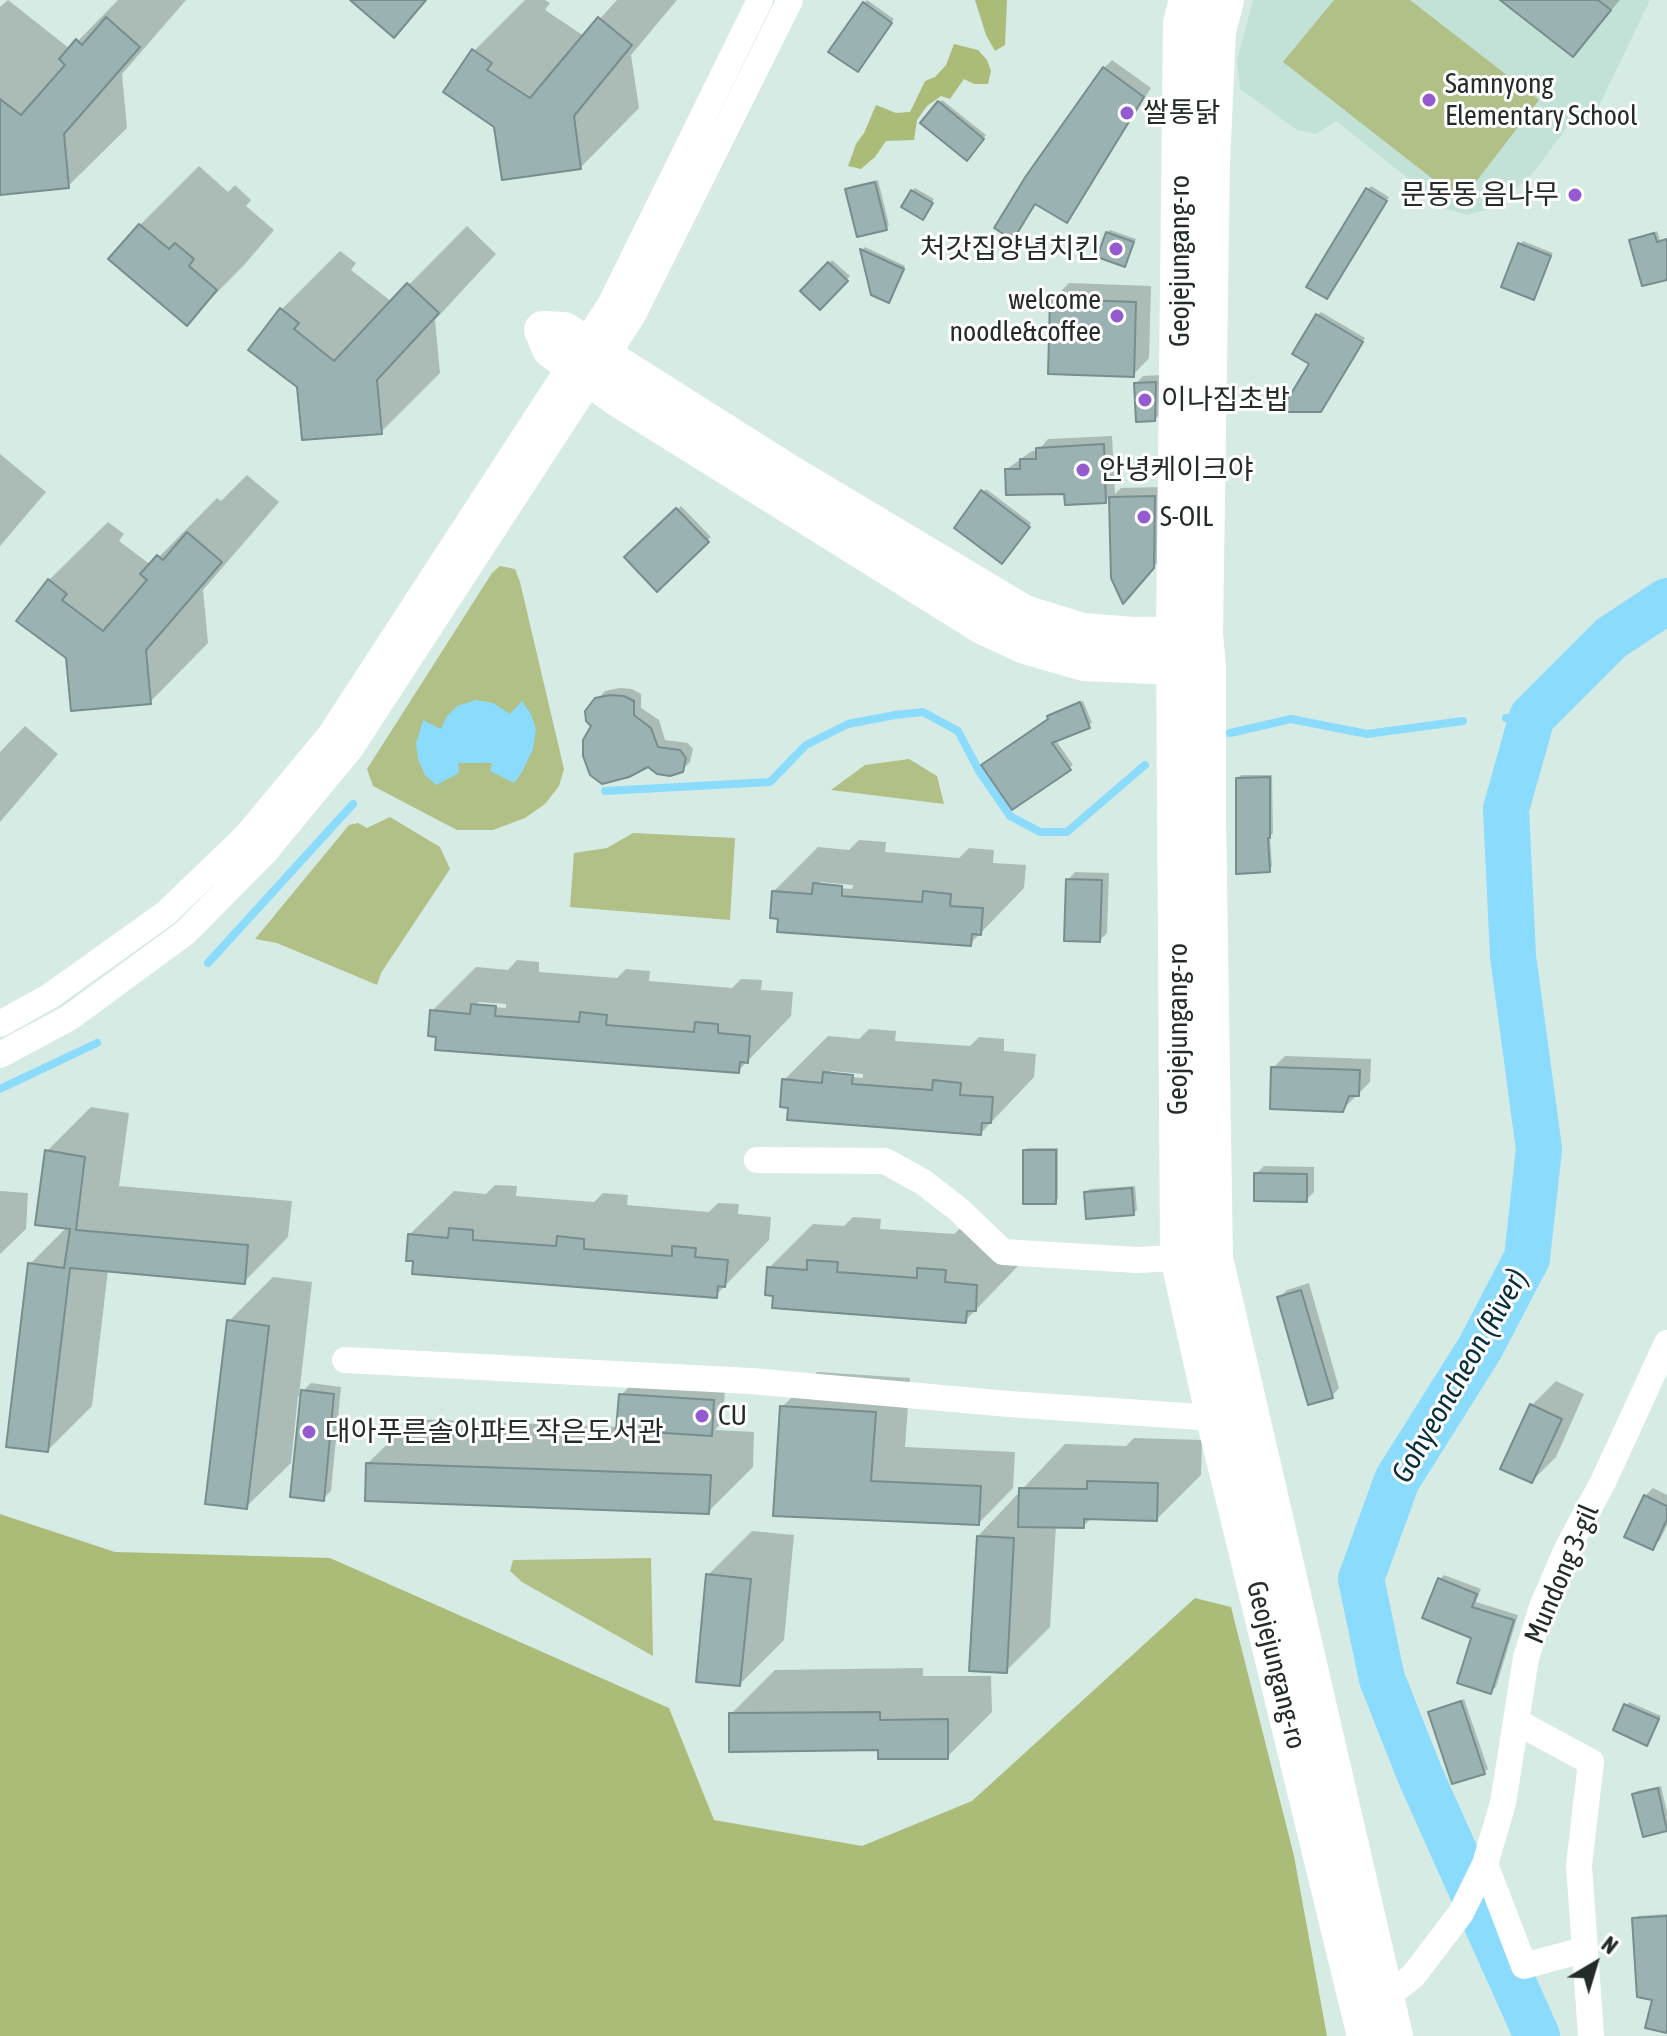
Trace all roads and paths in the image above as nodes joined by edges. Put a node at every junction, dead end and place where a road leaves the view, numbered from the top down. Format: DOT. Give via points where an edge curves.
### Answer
graph roads {
  1 [pos="760,0"];
  2 [pos="790,0"];
  3 [pos="1188,0"];
  4 [pos="1225,0"];
  5 [pos="588,361"];
  6 [pos="1177,544"];
  7 [pos="1131,650"];
  8 [pos="1190,651"];
  9 [pos="1176,724"];
  10 [pos="0,1024"];
  11 [pos="0,1055"];
  12 [pos="757,1160"];
  13 [pos="1197,1257"];
  14 [pos="1667,1343"];
  15 [pos="345,1360"];
  16 [pos="1232,1415"];
  17 [pos="1517,1722"];
  18 [pos="1485,1864"];
  19 [pos="1583,1950"];
  20 [pos="1371,2013"];
  21 [pos="1394,2036"];
  22 [pos="1591,2036"];
  1 -- 5 [label="street" via="611,303"];
  2 -- 5 [label="street" via="633,315"];
  3 -- 6 [label="main road, Geojejungang-ro" via="1182,23"];
  4 -- 8 [label="main road, Geojejungang-ro" via="1217,31"];
  5 -- 7 [label="main road" via="1024,614"];
  5 -- 10 [label="street" via="330,735 247,835 166,913 50,996"];
  5 -- 11 [label="street" via="351,748 266,851 185,933 69,1018"];
  6 -- 7 [label="main road" via="1168,601"];
  6 -- 8 [label="main road, Geojejungang-ro"];
  7 -- 8 [label="main road"];
  7 -- 9 [label="main road" via="1164,688"];
  8 -- 9 [label="main road, Geojejungang-ro"];
  8 -- 13 [label="main road, Geojejungang-ro" via="1207,818"];
  9 -- 13 [label="main road, Geojejungang-ro"];
  12 -- 13 [label="street" via="885,1161 923,1182 1003,1252 1137,1260"];
  13 -- 16 [label="main road, Geojejungang-ro"];
  14 -- 17 [label="street, Mundong 3-gil" via="1542,1607 1526,1658"];
  15 -- 16 [label="street" via="751,1381"];
  16 -- 20 [label="main road, Geojejungang-ro"];
  17 -- 18 [label="street, Mundong 3-gil" via="1503,1803"];
  17 -- 19 [label="street" via="1591,1762 1579,1865"];
  18 -- 19 [label="street" via="1524,1966"];
  18 -- 20 [label="street, Mundong 3-gil" via="1461,1913 1413,1976"];
  19 -- 22 [label="street"];
  20 -- 21 [label="main road, Geojejungang-ro"];
}
